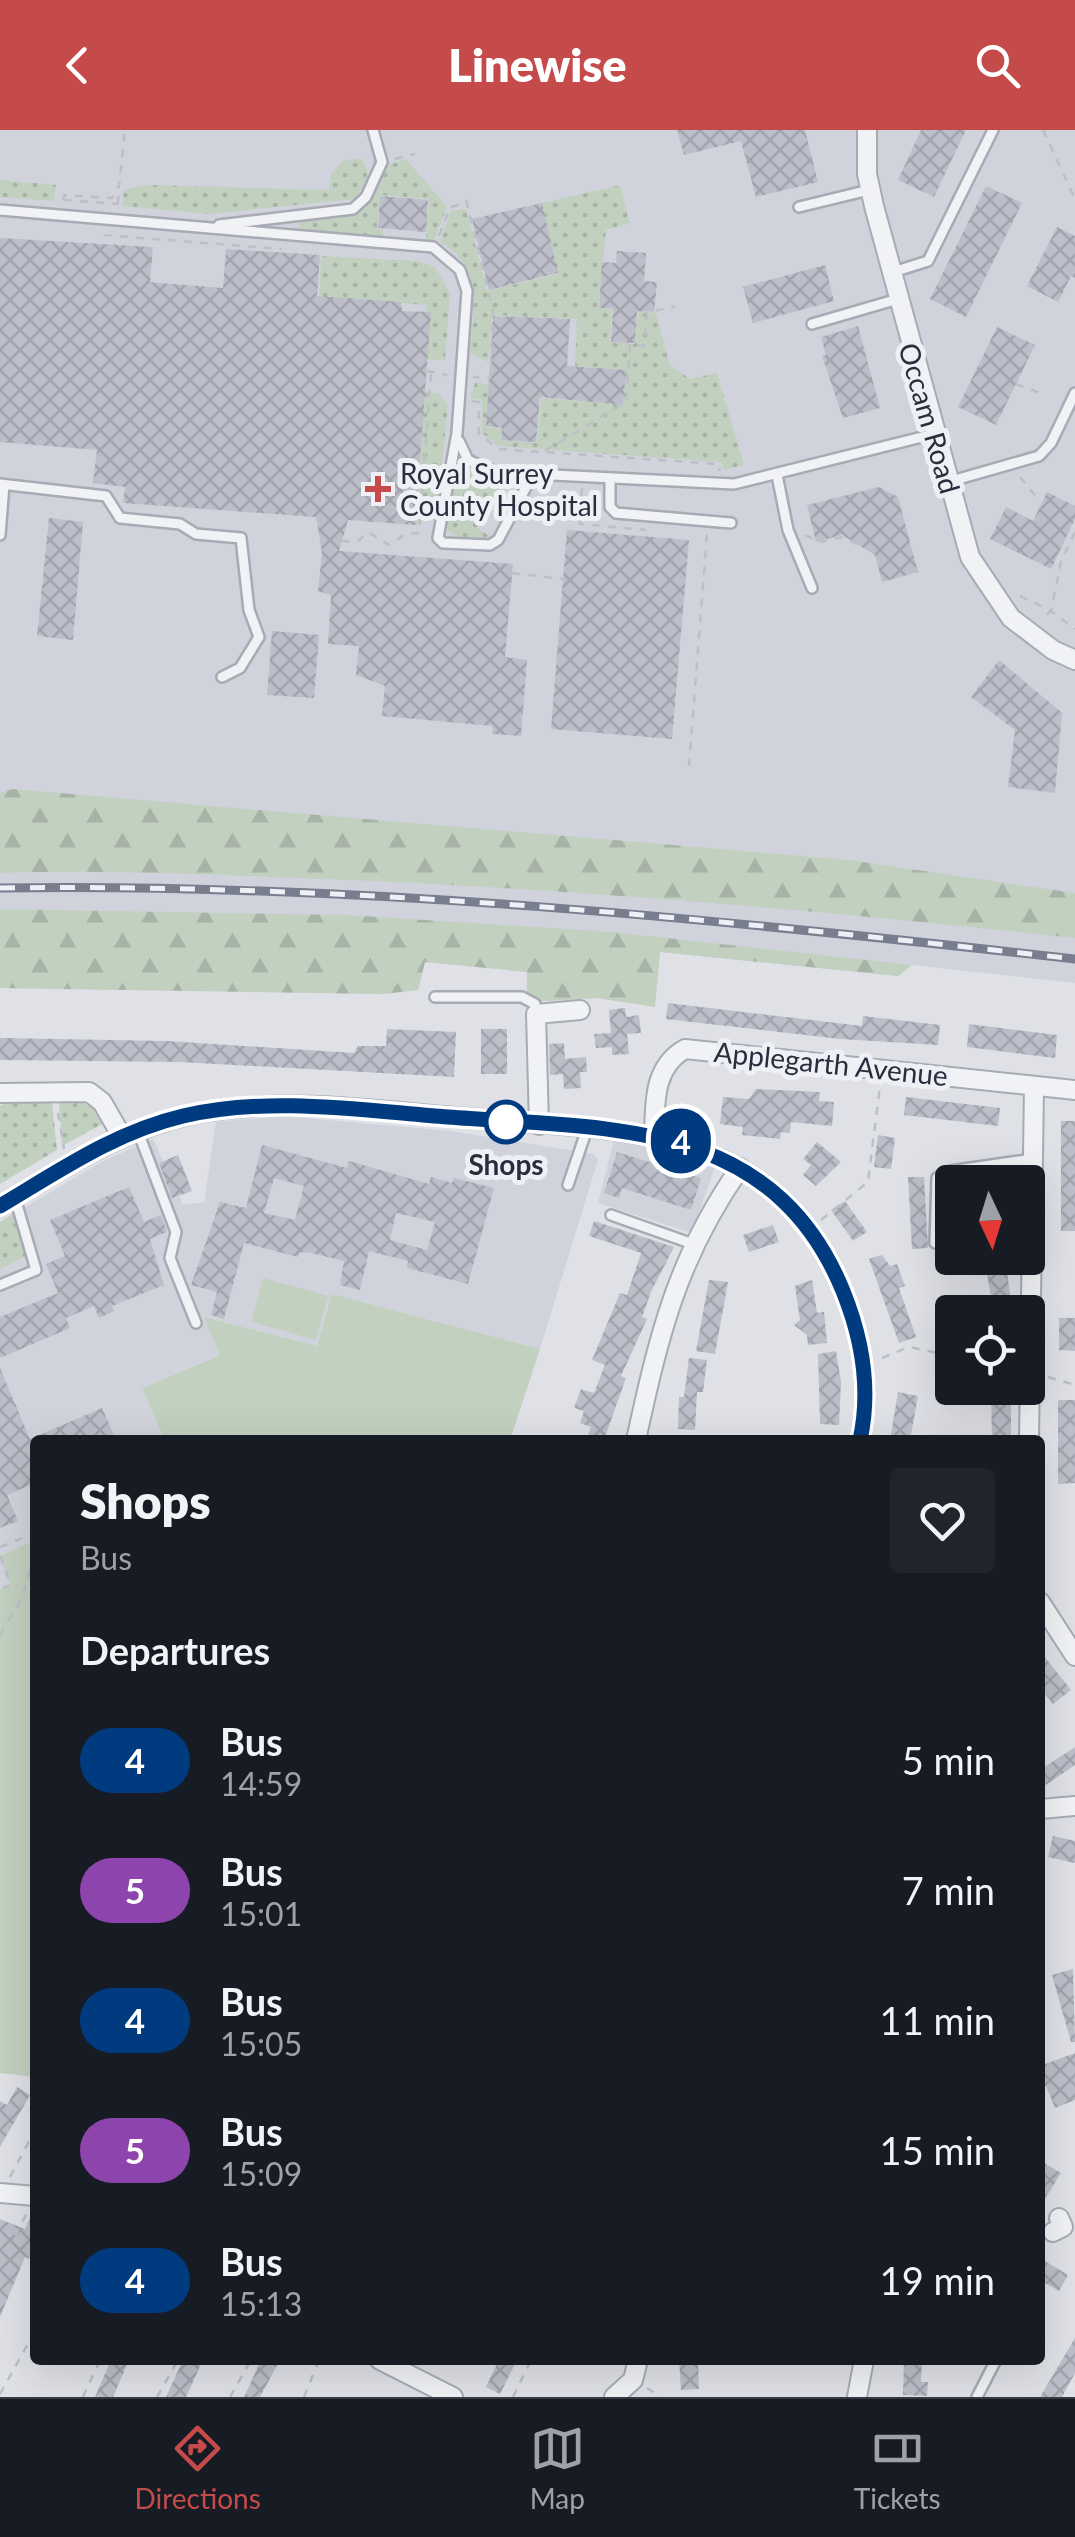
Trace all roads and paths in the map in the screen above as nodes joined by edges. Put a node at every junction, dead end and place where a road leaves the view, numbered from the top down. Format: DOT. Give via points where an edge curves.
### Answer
graph roads {
  1 [pos="125,130"];
  2 [pos="372,130"];
  3 [pos="867,130"];
  4 [pos="993,130"];
  5 [pos="1043,130"];
  6 [pos="119,185"];
  7 [pos="870,190"];
  8 [pos="1075,199"];
  9 [pos="799,206"];
  10 [pos="0,210"];
  11 [pos="202,228"];
  12 [pos="437,242"];
  13 [pos="109,243"];
  14 [pos="286,249"];
  15 [pos="890,272"];
  16 [pos="898,299"];
  17 [pos="676,306"];
  18 [pos="493,311"];
  19 [pos="482,312"];
  20 [pos="812,324"];
  21 [pos="431,374"];
  22 [pos="1016,384"];
  23 [pos="1075,393"];
  24 [pos="1040,394"];
  25 [pos="457,433"];
  26 [pos="934,434"];
  27 [pos="544,452"];
  28 [pos="583,455"];
  29 [pos="533,474"];
  30 [pos="1018,474"];
  31 [pos="721,475"];
  32 [pos="777,475"];
  33 [pos="582,477"];
  34 [pos="610,478"];
  35 [pos="948,482"];
  36 [pos="2,484"];
  37 [pos="1038,499"];
  38 [pos="731,523"];
  39 [pos="800,527"];
  40 [pos="661,530"];
  41 [pos="707,531"];
  42 [pos="1075,532"];
  43 [pos="0,535"];
  44 [pos="342,540"];
  45 [pos="855,551"];
  46 [pos="512,573"];
  47 [pos="564,579"];
  48 [pos="812,588"];
  49 [pos="1006,590"];
  50 [pos="1052,611"];
  51 [pos="1034,625"];
  52 [pos="1075,629"];
  53 [pos="1075,660"];
  54 [pos="222,677"];
  55 [pos="690,766"];
  56 [pos="435,997"];
  57 [pos="580,1010"];
  58 [pos="536,1014"];
  59 [pos="882,1070"];
  60 [pos="1034,1086"];
  61 [pos="1075,1090"];
  62 [pos="55,1092"];
  63 [pos="0,1093"];
  64 [pos="540,1124"];
  65 [pos="587,1129"];
  66 [pos="129,1132"];
  67 [pos="654,1136"];
  68 [pos="1033,1158"];
  69 [pos="988,1165"];
  70 [pos="66,1166"];
  71 [pos="740,1168"];
  72 [pos="568,1184"];
  73 [pos="8,1202"];
  74 [pos="612,1215"];
  75 [pos="810,1229"];
  76 [pos="693,1244"];
  77 [pos="0,1285"];
  78 [pos="1031,1295"];
  79 [pos="196,1324"];
  80 [pos="935,1352"];
  81 [pos="864,1366"];
  82 [pos="1045,1377"];
  83 [pos="1075,1385"];
  84 [pos="1030,1405"];
  85 [pos="637,1435"];
  86 [pos="860,1435"];
  87 [pos="1030,1435"];
  88 [pos="30,1535"];
  89 [pos="0,1547"];
  90 [pos="0,1556"];
  91 [pos="30,1570"];
  92 [pos="0,1589"];
  93 [pos="1045,1612"];
  94 [pos="0,1635"];
  95 [pos="1075,1656"];
  96 [pos="1075,1806"];
  97 [pos="1045,1809"];
  98 [pos="30,2139"];
  99 [pos="4,2193"];
  100 [pos="30,2196"];
  101 [pos="30,2206"];
  102 [pos="0,2264"];
  103 [pos="30,2339"];
  104 [pos="98,2365"];
  105 [pos="175,2365"];
  106 [pos="248,2365"];
  107 [pos="317,2365"];
  108 [pos="390,2365"];
  109 [pos="529,2365"];
  110 [pos="636,2365"];
  111 [pos="863,2365"];
  112 [pos="993,2365"];
  113 [pos="0,2394"];
  114 [pos="82,2397"];
  115 [pos="158,2397"];
  116 [pos="230,2397"];
  117 [pos="304,2397"];
  118 [pos="453,2397"];
  119 [pos="513,2397"];
  120 [pos="614,2397"];
  121 [pos="857,2397"];
  122 [pos="977,2397"];
  1 -- 6 [label="path"];
  2 -- 11 [label="lane" via="382,162 353,209"];
  3 -- 7 [label="street, Occam Road"];
  4 -- 15 [label="lane" via="928,262"];
  5 -- 8 [label="path"];
  6 -- 6 [label="path" via="118,204 63,200 64,194 112,198"];
  7 -- 9 [label="lane"];
  7 -- 15 [label="street, Occam Road"];
  10 -- 11 [label="lane"];
  11 -- 25 [label="lane" via="415,244 445,253 466,291"];
  12 -- 18 [label="path" via="450,207 466,202"];
  13 -- 14 [label="path" via="104,236"];
  15 -- 16 [label="street, Occam Road"];
  16 -- 20 [label="lane"];
  16 -- 26 [label="street, Occam Road"];
  17 -- 27 [label="path" via="647,313 644,346 630,345 626,402"];
  18 -- 19 [label="path"];
  18 -- 27 [label="path" via="490,378 469,377 468,401 479,402 479,434 499,449"];
  21 -- 44 [label="path" via="419,533 389,545 368,532 357,542"];
  22 -- 24 [label="path"];
  23 -- 35 [label="lane" via="1039,456"];
  25 -- 29 [label="lane" via="460,450 482,468"];
  25 -- 29 [label="lane" via="437,529 442,543 498,540"];
  26 -- 32 [label="lane"];
  26 -- 35 [label="street, Occam Road"];
  27 -- 28 [label="path"];
  28 -- 31 [label="path" via="718,464"];
  28 -- 33 [label="path"];
  29 -- 33 [label="lane"];
  30 -- 37 [label="path"];
  32 -- 34 [label="lane" via="734,484"];
  32 -- 48 [label="lane" via="788,530"];
  33 -- 34 [label="lane"];
  33 -- 40 [label="path" via="580,524"];
  34 -- 38 [label="lane" via="616,514"];
  35 -- 53 [label="street, Occam Road" via="970,556 992,596 1026,632"];
  36 -- 43 [label="lane"];
  36 -- 54 [label="lane" via="106,496 120,518 241,538 249,610 260,637 240,668"];
  39 -- 45 [label="path" via="816,541 843,537 858,545"];
  41 -- 55 [label="path"];
  42 -- 50 [label="path" via="1060,562"];
  46 -- 47 [label="path"];
  49 -- 50 [label="path"];
  50 -- 51 [label="path"];
  50 -- 52 [label="path"];
  56 -- 58 [label="lane" via="522,997 535,1004"];
  57 -- 58 [label="street"];
  58 -- 64 [label="street"];
  59 -- 60 [label="street, Applegarth Avenue"];
  59 -- 67 [label="street, Applegarth Avenue" via="685,1049 662,1069"];
  59 -- 75 [label="path" via="868,1182"];
  60 -- 61 [label="street, Applegarth Avenue"];
  60 -- 68 [label="street"];
  62 -- 63 [label="street"];
  62 -- 66 [label="street" via="89,1092"];
  62 -- 70 [label="path"];
  64 -- 65 [label="street"];
  64 -- 66 [label="street" via="270,1104"];
  65 -- 67 [label="street"];
  65 -- 72 [label="lane"];
  66 -- 70 [label="street"];
  66 -- 79 [label="lane" via="176,1232 170,1258"];
  67 -- 71 [label="street"];
  68 -- 69 [label="lane"];
  68 -- 78 [label="street"];
  70 -- 73 [label="street"];
  71 -- 75 [label="street"];
  71 -- 76 [label="street"];
  73 -- 77 [label="lane" via="36,1270"];
  74 -- 76 [label="lane"];
  75 -- 81 [label="street" via="853,1315"];
  76 -- 85 [label="street" via="669,1300"];
  80 -- 81 [label="path" via="909,1347"];
  81 -- 86 [label="street"];
  82 -- 83 [label="path"];
  84 -- 87 [label="street"];
  88 -- 89 [label="path"];
  90 -- 92 [label="path" via="12,1585"];
  91 -- 94 [label="path"];
  93 -- 95 [label="street"];
  96 -- 97 [label="street"];
  98 -- 99 [label="path"];
  99 -- 100 [label="street"];
  101 -- 102 [label="path"];
  103 -- 113 [label="path"];
  104 -- 114 [label="path"];
  105 -- 115 [label="path"];
  106 -- 116 [label="path"];
  107 -- 117 [label="path"];
  108 -- 118 [label="street"];
  109 -- 119 [label="path"];
  110 -- 120 [label="street"];
  111 -- 121 [label="street"];
  112 -- 122 [label="lane"];
}
